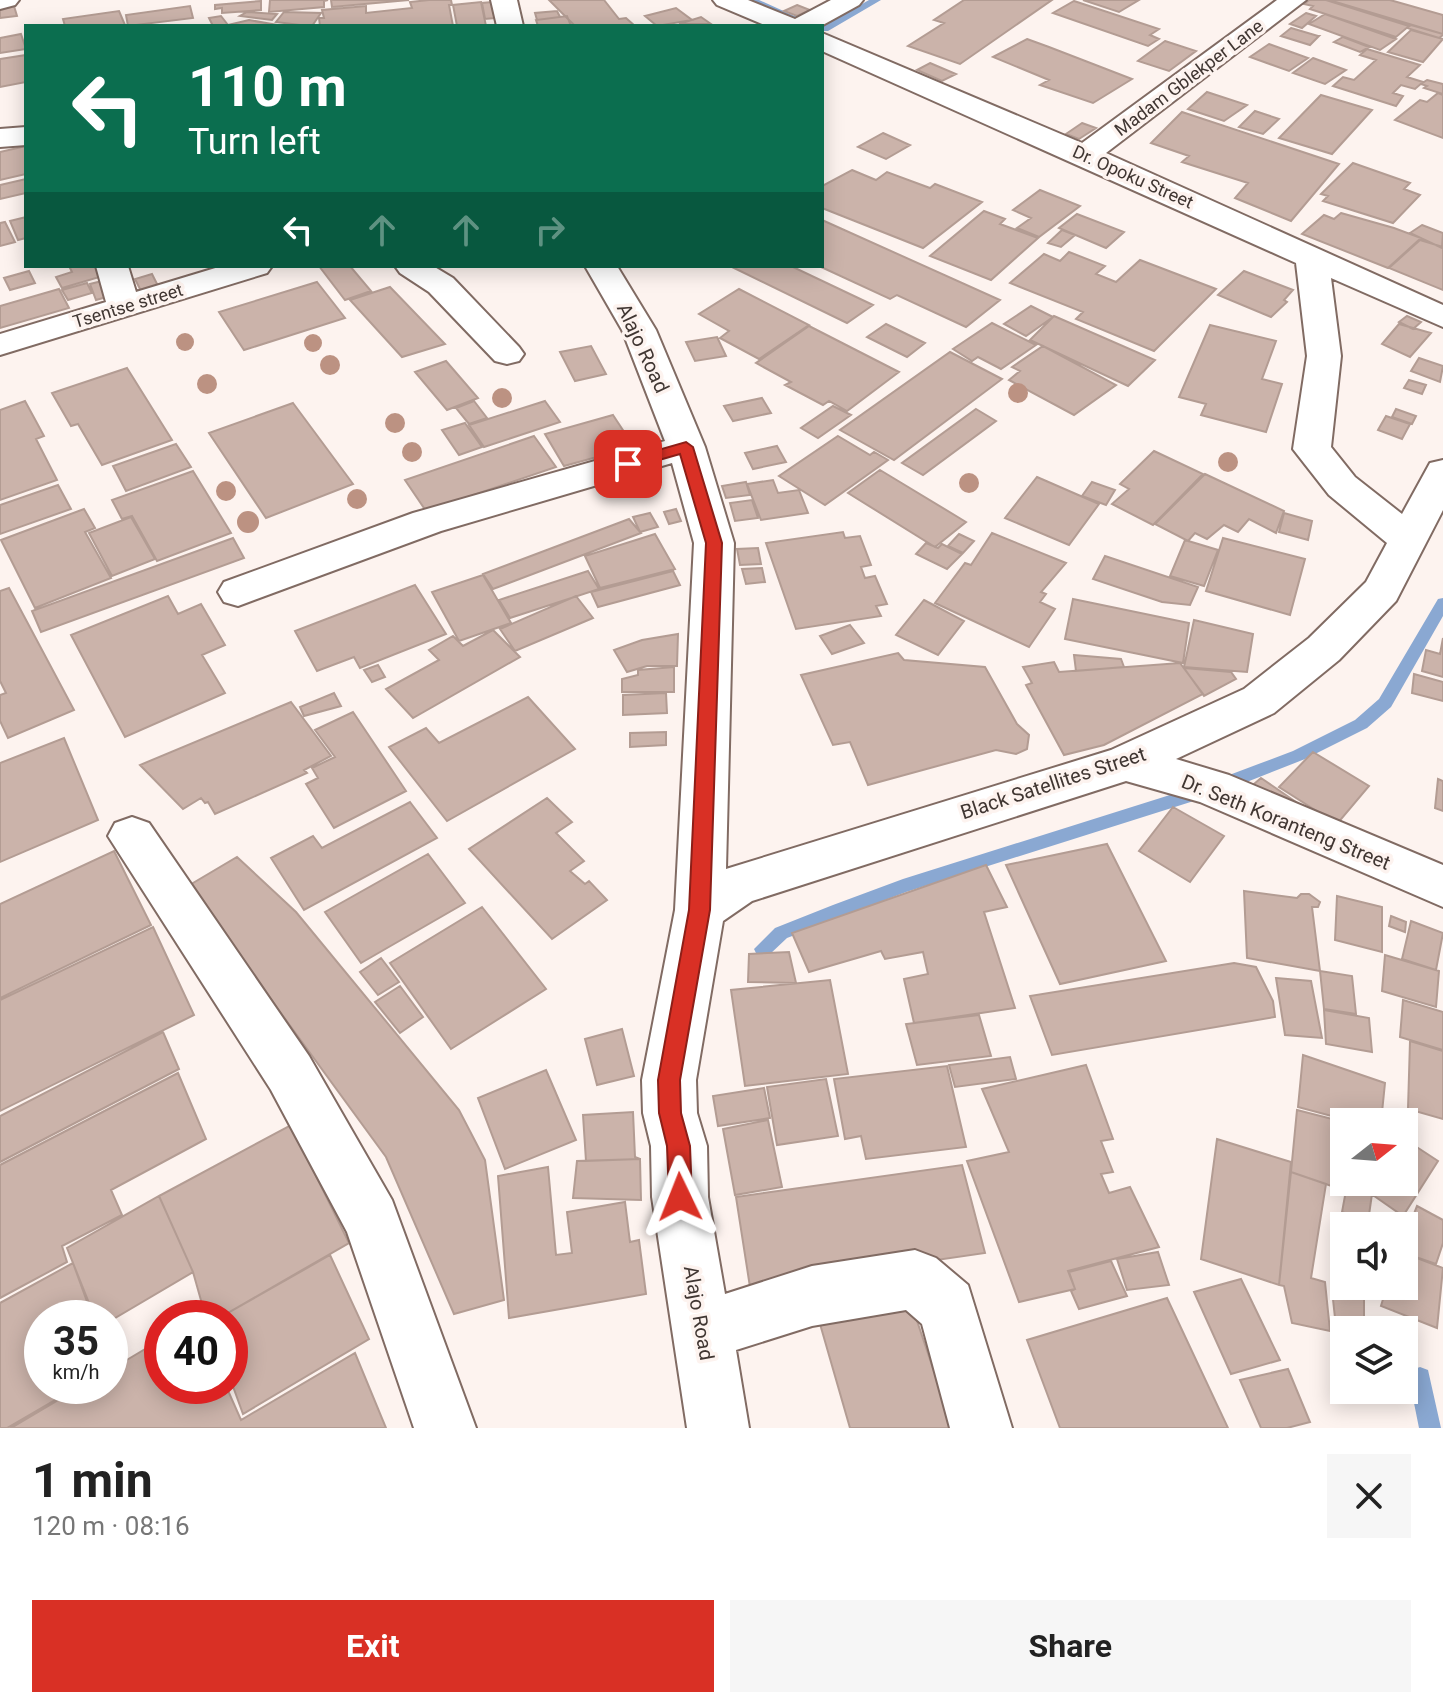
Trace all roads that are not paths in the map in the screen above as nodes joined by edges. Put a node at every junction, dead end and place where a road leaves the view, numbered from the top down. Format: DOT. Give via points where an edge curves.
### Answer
graph roads {
  1 [pos="6,0"];
  2 [pos="504,0"];
  3 [pos="726,0"];
  4 [pos="850,0"];
  5 [pos="1293,0"];
  6 [pos="0,1"];
  7 [pos="510,24"];
  8 [pos="784,24"];
  9 [pos="805,24"];
  10 [pos="824,42"];
  11 [pos="24,136"];
  12 [pos="0,138"];
  13 [pos="1085,155"];
  14 [pos="1312,258"];
  15 [pos="113,268"];
  16 [pos="250,268"];
  17 [pos="414,268"];
  18 [pos="602,268"];
  19 [pos="124,308"];
  20 [pos="1443,317"];
  21 [pos="0,345"];
  22 [pos="507,354"];
  23 [pos="686,447"];
  24 [pos="1443,472"];
  25 [pos="1408,540"];
  26 [pos="238,592"];
  27 [pos="1126,763"];
  28 [pos="132,836"];
  29 [pos="1443,887"];
  30 [pos="700,910"];
  31 [pos="702,1331"];
  32 [pos="445,1428"];
  33 [pos="718,1428"];
  34 [pos="981,1428"];
  1 -- 6 [label="street"];
  2 -- 7 [label="street"];
  3 -- 8 [label="street"];
  4 -- 9 [label="street"];
  5 -- 13 [label="street, Madam Gblekper Lane"];
  10 -- 13 [label="street, Dr. Opoku Street"];
  11 -- 12 [label="street"];
  13 -- 14 [label="street, Dr. Opoku Street"];
  14 -- 20 [label="street, Dr. Opoku Street"];
  14 -- 25 [label="street" via="1324,356 1312,449 1342,486"];
  15 -- 19 [label="street"];
  16 -- 19 [label="street, Tsentse street"];
  17 -- 22 [label="street" via="441,285"];
  18 -- 23 [label="street, Alajo Road" via="639,330"];
  19 -- 21 [label="street, Tsentse street"];
  23 -- 26 [label="street" via="427,522"];
  23 -- 30 [label="street, Alajo Road" via="714,543"];
  24 -- 25 [label="street, Black Satellites Street"];
  25 -- 27 [label="street, Black Satellites Street" via="1382,591 1324,649 1259,701"];
  27 -- 29 [label="street, Dr. Seth Koranteng Street" via="1213,788"];
  27 -- 30 [label="street, Black Satellites Street" via="736,886"];
  28 -- 32 [label="street" via="290,1073 372,1220"];
  30 -- 31 [label="street, Alajo Road" via="669,1080 680,1197"];
  31 -- 33 [label="street, Alajo Road"];
  31 -- 34 [label="street" via="812,1296 915,1279 947,1306"];
}
